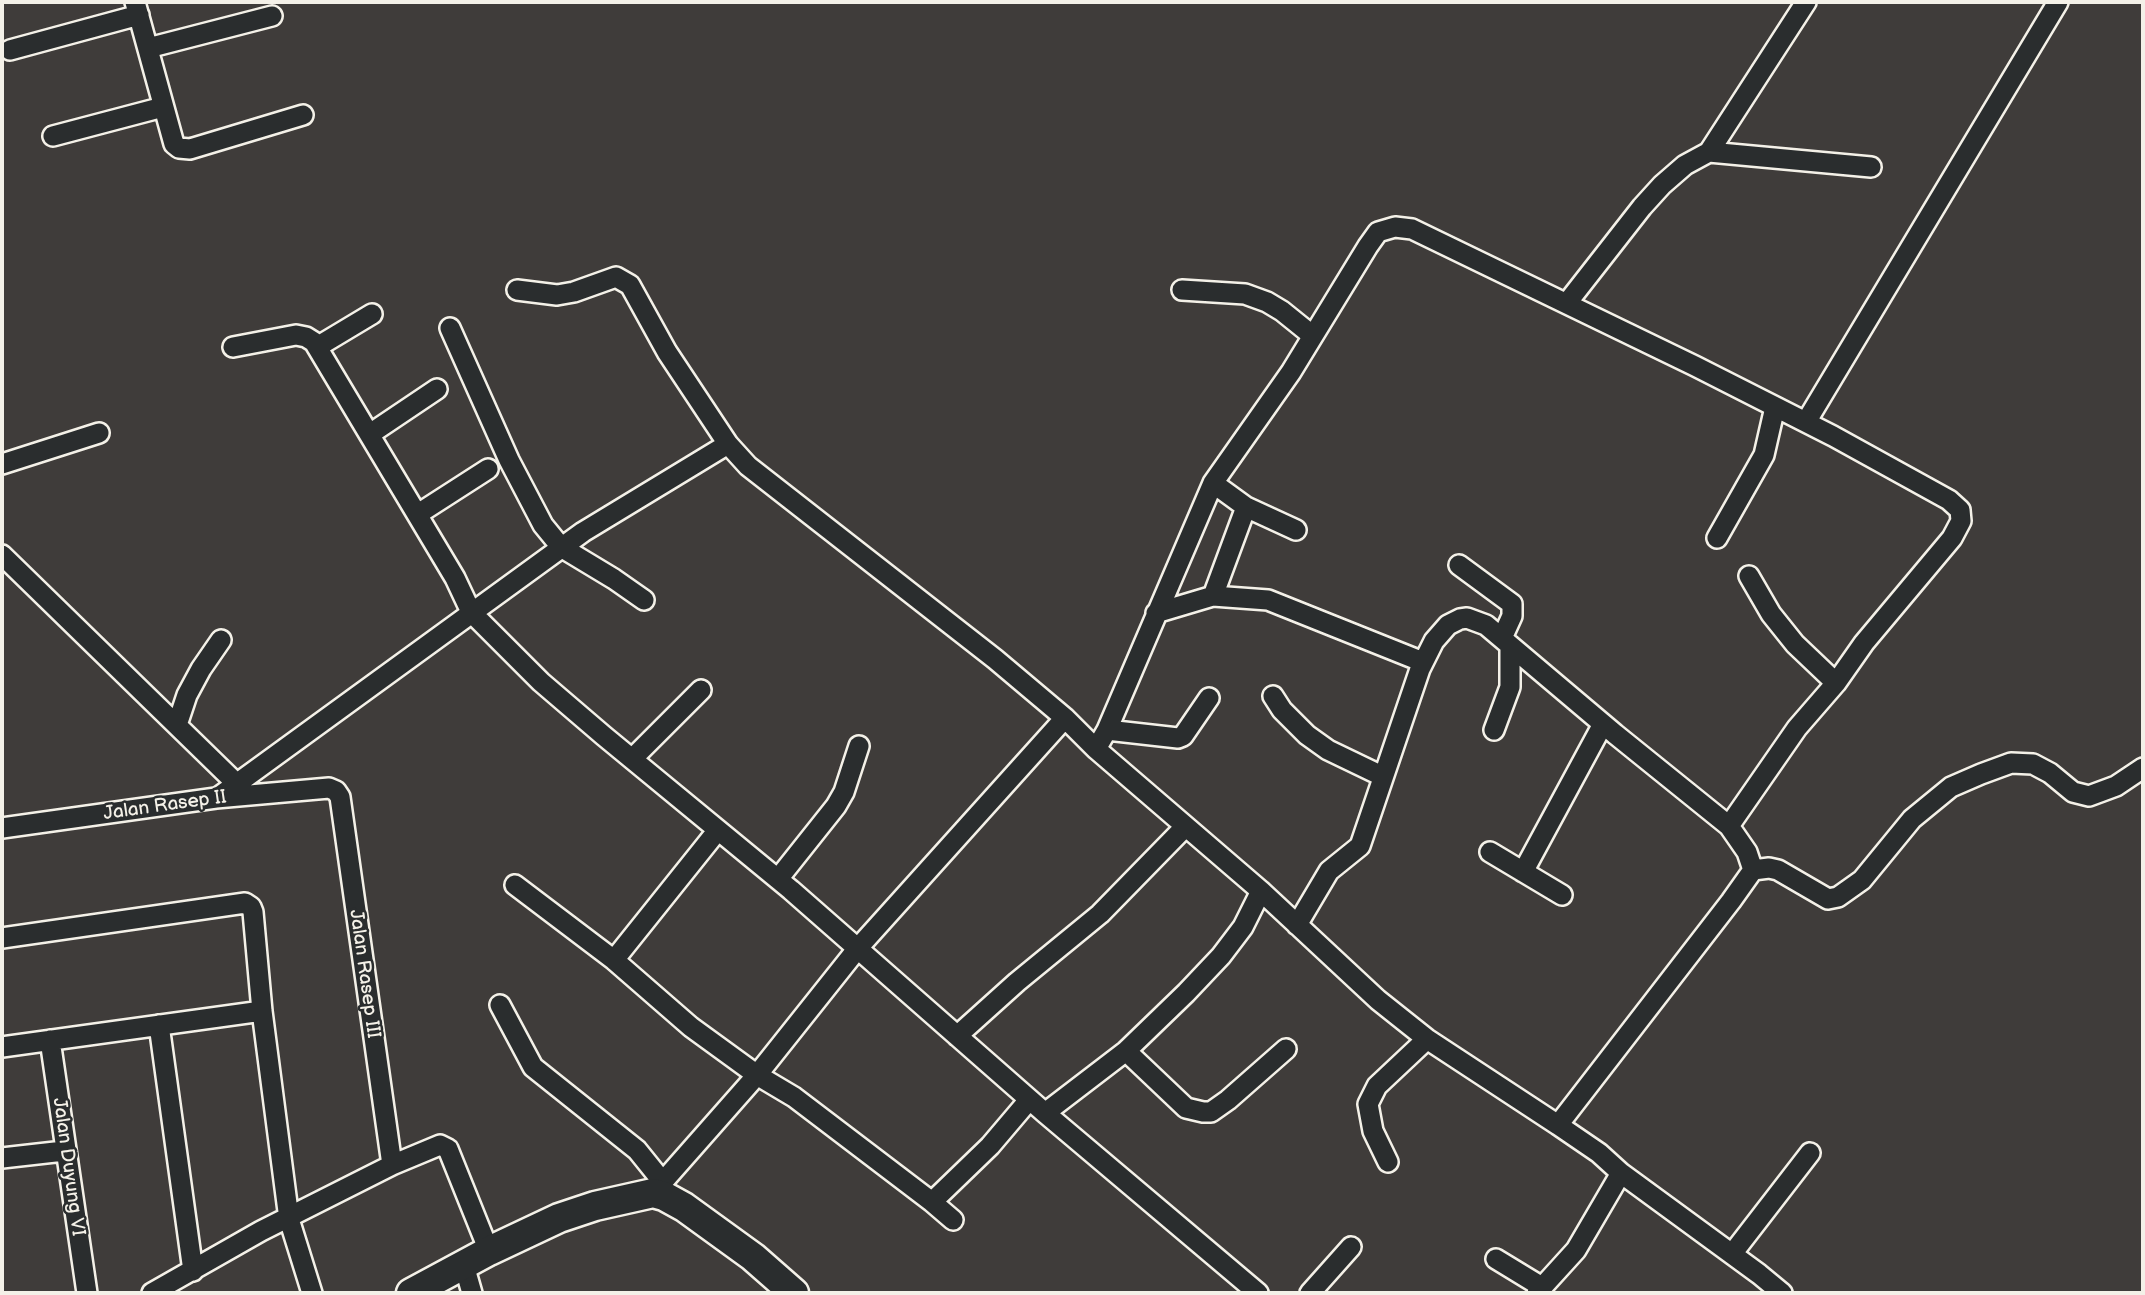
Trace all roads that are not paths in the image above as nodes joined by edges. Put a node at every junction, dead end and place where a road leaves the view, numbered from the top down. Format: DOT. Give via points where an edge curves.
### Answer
graph roads {
  1 [pos="1806,2"];
  2 [pos="2058,2"];
  3 [pos="137,9"];
  4 [pos="272,16"];
  5 [pos="148,48"];
  6 [pos="10,50"];
  7 [pos="163,107"];
  8 [pos="303,115"];
  9 [pos="53,136"];
  10 [pos="1709,152"];
  11 [pos="1871,167"];
  12 [pos="517,290"];
  13 [pos="1182,290"];
  14 [pos="1567,303"];
  15 [pos="372,314"];
  16 [pos="450,328"];
  17 [pos="1313,336"];
  18 [pos="233,347"];
  19 [pos="317,347"];
  20 [pos="437,389"];
  21 [pos="1775,407"];
  22 [pos="1806,422"];
  23 [pos="99,433"];
  24 [pos="370,434"];
  25 [pos="727,444"];
  26 [pos="2,464"];
  27 [pos="488,469"];
  28 [pos="1213,483"];
  29 [pos="1246,507"];
  30 [pos="418,514"];
  31 [pos="1296,530"];
  32 [pos="1717,538"];
  33 [pos="561,547"];
  34 [pos="2,555"];
  35 [pos="1460,565"];
  36 [pos="1749,576"];
  37 [pos="1213,596"];
  38 [pos="644,600"];
  39 [pos="471,612"];
  40 [pos="1156,613"];
  41 [pos="220,640"];
  42 [pos="1506,642"];
  43 [pos="1423,662"];
  44 [pos="1836,683"];
  45 [pos="701,690"];
  46 [pos="1273,696"];
  47 [pos="1209,698"];
  48 [pos="1065,718"];
  49 [pos="1603,724"];
  50 [pos="177,725"];
  51 [pos="1107,730"];
  52 [pos="1494,730"];
  53 [pos="859,746"];
  54 [pos="1096,749"];
  55 [pos="632,759"];
  56 [pos="2143,768"];
  57 [pos="1382,776"];
  58 [pos="237,784"];
  59 [pos="330,788"];
  60 [pos="216,798"];
  61 [pos="1729,826"];
  62 [pos="1185,827"];
  63 [pos="2,828"];
  64 [pos="718,830"];
  65 [pos="1490,852"];
  66 [pos="1753,870"];
  67 [pos="1523,872"];
  68 [pos="778,879"];
  69 [pos="515,885"];
  70 [pos="1261,891"];
  71 [pos="1562,895"];
  72 [pos="1297,925"];
  73 [pos="2,938"];
  74 [pos="858,948"];
  75 [pos="614,960"];
  76 [pos="500,1005"];
  77 [pos="261,1012"];
  78 [pos="159,1025"];
  79 [pos="957,1036"];
  80 [pos="1427,1039"];
  81 [pos="50,1040"];
  82 [pos="2,1046"];
  83 [pos="1286,1049"];
  84 [pos="1126,1051"];
  85 [pos="757,1075"];
  86 [pos="1029,1100"];
  87 [pos="1045,1113"];
  88 [pos="1558,1125"];
  89 [pos="65,1151"];
  90 [pos="1810,1153"];
  91 [pos="2,1158"];
  92 [pos="1388,1162"];
  93 [pos="392,1165"];
  94 [pos="1622,1173"];
  95 [pos="658,1187"];
  96 [pos="932,1202"];
  97 [pos="289,1219"];
  98 [pos="953,1220"];
  99 [pos="1351,1247"];
  100 [pos="489,1251"];
  101 [pos="1732,1254"];
  102 [pos="1496,1259"];
  103 [pos="464,1265"];
  104 [pos="193,1271"];
  105 [pos="1539,1290"];
  106 [pos="87,1293"];
  107 [pos="152,1293"];
  108 [pos="312,1293"];
  109 [pos="411,1293"];
  110 [pos="472,1293"];
  111 [pos="794,1293"];
  112 [pos="1258,1293"];
  113 [pos="1310,1293"];
  114 [pos="1782,1293"];
  1 -- 10 [label="street"];
  2 -- 22 [label="street"];
  3 -- 5 [label="street"];
  3 -- 6 [label="street"];
  4 -- 5 [label="street"];
  5 -- 7 [label="street"];
  7 -- 8 [label="street" via="174,144 190,149"];
  7 -- 9 [label="street"];
  10 -- 11 [label="street"];
  10 -- 14 [label="street" via="1662,185"];
  12 -- 25 [label="street" via="557,295 616,276 623,279"];
  13 -- 17 [label="street" via="1245,294 1282,311"];
  14 -- 17 [label="street" via="1412,229 1395,228 1378,232"];
  14 -- 21 [label="street"];
  15 -- 19 [label="street"];
  16 -- 33 [label="street" via="509,460 543,524"];
  17 -- 28 [label="street"];
  18 -- 19 [label="street" via="296,335"];
  19 -- 24 [label="street"];
  20 -- 24 [label="street"];
  21 -- 22 [label="street"];
  21 -- 32 [label="street" via="1764,456"];
  22 -- 44 [label="street" via="1950,500 1960,510 1961,521 1952,538"];
  23 -- 26 [label="street"];
  24 -- 30 [label="street"];
  25 -- 33 [label="street"];
  25 -- 48 [label="street" via="748,466"];
  27 -- 30 [label="street"];
  28 -- 29 [label="street"];
  28 -- 40 [label="street"];
  29 -- 31 [label="street"];
  29 -- 37 [label="street"];
  30 -- 39 [label="street"];
  33 -- 38 [label="street"];
  33 -- 39 [label="street"];
  34 -- 50 [label="street"];
  35 -- 42 [label="street" via="1512,604"];
  36 -- 44 [label="street" via="1795,644"];
  37 -- 40 [label="street"];
  37 -- 43 [label="street" via="1268,600"];
  39 -- 55 [label="street" via="541,682"];
  39 -- 58 [label="street"];
  40 -- 51 [label="street"];
  41 -- 50 [label="street" via="192,686"];
  42 -- 43 [label="street" via="1486,625 1460,619 1434,641"];
  42 -- 49 [label="street"];
  42 -- 52 [label="street" via="1510,687"];
  43 -- 57 [label="street"];
  44 -- 61 [label="street" via="1797,728"];
  45 -- 55 [label="street"];
  46 -- 57 [label="street" via="1307,735"];
  47 -- 51 [label="street" via="1178,738"];
  48 -- 54 [label="street"];
  48 -- 74 [label="street"];
  49 -- 61 [label="street"];
  49 -- 67 [label="street"];
  50 -- 58 [label="street"];
  51 -- 54 [label="street"];
  53 -- 68 [label="street" via="836,806"];
  54 -- 62 [label="street"];
  55 -- 64 [label="street"];
  56 -- 66 [label="street" via="2116,786 2089,796 2073,792 2033,764 2011,763 1981,774 1951,787 1912,818 1861,880 1838,897 1828,899 1778,870"];
  57 -- 72 [label="street" via="1360,846 1329,870"];
  58 -- 60 [label="street"];
  59 -- 60 [label="street, Jalan Rasep II"];
  59 -- 93 [label="street, Jalan Rasep III" via="340,797"];
  60 -- 63 [label="street, Jalan Rasep II"];
  61 -- 66 [label="street"];
  62 -- 70 [label="street"];
  62 -- 79 [label="street" via="1100,914"];
  64 -- 68 [label="street"];
  64 -- 75 [label="street"];
  65 -- 67 [label="street"];
  66 -- 88 [label="street"];
  67 -- 71 [label="street"];
  68 -- 74 [label="street"];
  69 -- 75 [label="street"];
  70 -- 72 [label="street"];
  70 -- 84 [label="street" via="1243,927 1221,956"];
  72 -- 80 [label="street"];
  73 -- 77 [label="street" via="245,903 253,912"];
  74 -- 79 [label="street"];
  74 -- 85 [label="street"];
  75 -- 85 [label="street" via="691,1027"];
  76 -- 95 [label="street" via="533,1067 637,1150"];
  77 -- 78 [label="street"];
  77 -- 97 [label="street"];
  78 -- 81 [label="street"];
  78 -- 104 [label="street"];
  79 -- 86 [label="street"];
  80 -- 88 [label="street"];
  80 -- 92 [label="street" via="1377,1086 1368,1104 1373,1132"];
  81 -- 82 [label="street"];
  81 -- 89 [label="street, Jalan Duyung VI"];
  83 -- 84 [label="street" via="1211,1112 1186,1108"];
  84 -- 87 [label="street"];
  85 -- 95 [label="street"];
  85 -- 96 [label="street" via="794,1097"];
  86 -- 87 [label="street"];
  86 -- 96 [label="street"];
  87 -- 112 [label="street"];
  88 -- 94 [label="street"];
  89 -- 91 [label="street"];
  89 -- 106 [label="street, Jalan Duyung VI"];
  90 -- 101 [label="street"];
  93 -- 97 [label="street"];
  93 -- 100 [label="street" via="440,1145 448,1149"];
  94 -- 101 [label="street"];
  94 -- 105 [label="street" via="1576,1250"];
  95 -- 100 [label="street" via="559,1218"];
  95 -- 111 [label="street"];
  96 -- 98 [label="street"];
  97 -- 104 [label="street"];
  97 -- 108 [label="street"];
  99 -- 113 [label="street"];
  100 -- 103 [label="street"];
  101 -- 114 [label="street"];
  102 -- 105 [label="street"];
  103 -- 109 [label="street"];
  103 -- 110 [label="street"];
  104 -- 107 [label="street"];
}
